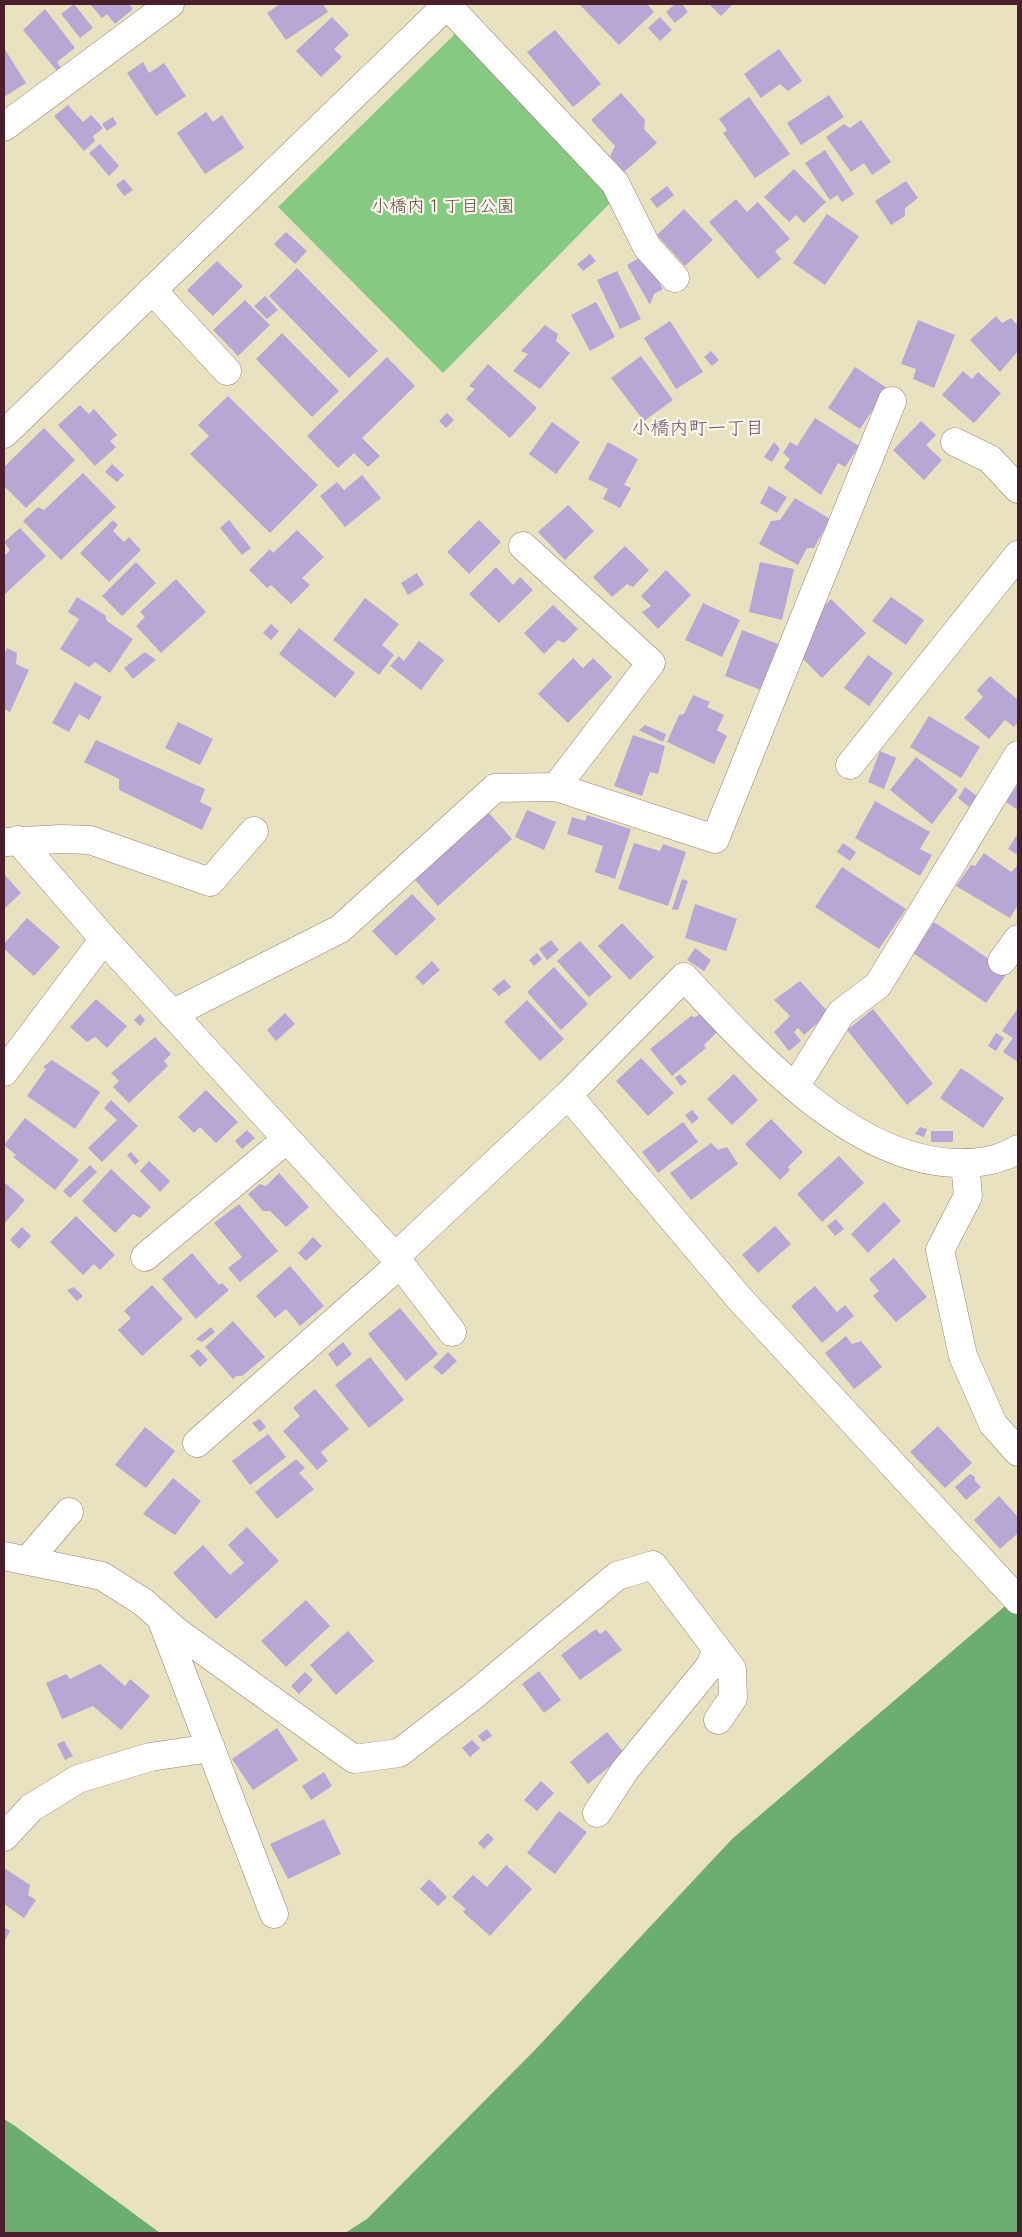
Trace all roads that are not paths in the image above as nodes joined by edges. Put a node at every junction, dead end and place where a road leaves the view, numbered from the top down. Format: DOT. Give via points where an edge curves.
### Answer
graph roads {
  1 [pos="170,4"];
  2 [pos="448,4"];
  3 [pos="4,127"];
  4 [pos="675,278"];
  5 [pos="152,290"];
  6 [pos="227,371"];
  7 [pos="892,401"];
  8 [pos="4,434"];
  9 [pos="955,442"];
  10 [pos="1018,489"];
  11 [pos="524,546"];
  12 [pos="1018,555"];
  13 [pos="1018,755"];
  14 [pos="850,765"];
  15 [pos="556,787"];
  16 [pos="254,830"];
  17 [pos="11,841"];
  18 [pos="104,939"];
  19 [pos="1018,939"];
  20 [pos="1002,961"];
  21 [pos="172,1014"];
  22 [pos="4,1072"];
  23 [pos="795,1087"];
  24 [pos="568,1095"];
  25 [pos="287,1139"];
  26 [pos="1018,1149"];
  27 [pos="965,1164"];
  28 [pos="145,1257"];
  29 [pos="397,1260"];
  30 [pos="452,1332"];
  31 [pos="197,1443"];
  32 [pos="1018,1452"];
  33 [pos="69,1512"];
  34 [pos="16,1558"];
  35 [pos="1018,1600"];
  36 [pos="161,1618"];
  37 [pos="717,1649"];
  38 [pos="718,1720"];
  39 [pos="211,1748"];
  40 [pos="597,1813"];
  41 [pos="4,1837"];
  42 [pos="274,1914"];
  1 -- 3 [label="street"];
  2 -- 4 [label="street" via="615,183 648,247"];
  2 -- 5 [label="street"];
  5 -- 6 [label="street"];
  5 -- 8 [label="street"];
  7 -- 15 [label="street" via="715,839"];
  9 -- 10 [label="street" via="990,459"];
  11 -- 15 [label="street" via="651,664"];
  12 -- 14 [label="street"];
  13 -- 23 [label="street" via="878,985 841,1013"];
  15 -- 21 [label="street" via="494,788 340,930"];
  16 -- 17 [label="street" via="210,882 90,840"];
  17 -- 18 [label="street"];
  18 -- 21 [label="street"];
  18 -- 22 [label="street"];
  19 -- 20 [label="street"];
  21 -- 25 [label="street"];
  23 -- 24 [label="street" via="747,1044 684,977"];
  23 -- 27 [label="street" via="844,1123 882,1145 938,1164"];
  24 -- 29 [label="street"];
  24 -- 35 [label="street" via="739,1298"];
  25 -- 28 [label="street"];
  25 -- 29 [label="street"];
  26 -- 27 [label="street" via="984,1163"];
  27 -- 32 [label="street" via="968,1196 940,1250 963,1356 993,1424"];
  29 -- 30 [label="street"];
  29 -- 31 [label="street"];
  33 -- 34 [label="street"];
  34 -- 36 [label="street" via="102,1576 143,1602"];
  36 -- 37 [label="street" via="354,1759 399,1753 617,1576 653,1564"];
  36 -- 39 [label="street"];
  37 -- 38 [label="street" via="732,1669 733,1698"];
  37 -- 40 [label="street" via="710,1666 625,1770"];
  39 -- 41 [label="street" via="150,1757 78,1779 31,1808"];
  39 -- 42 [label="street"];
}
